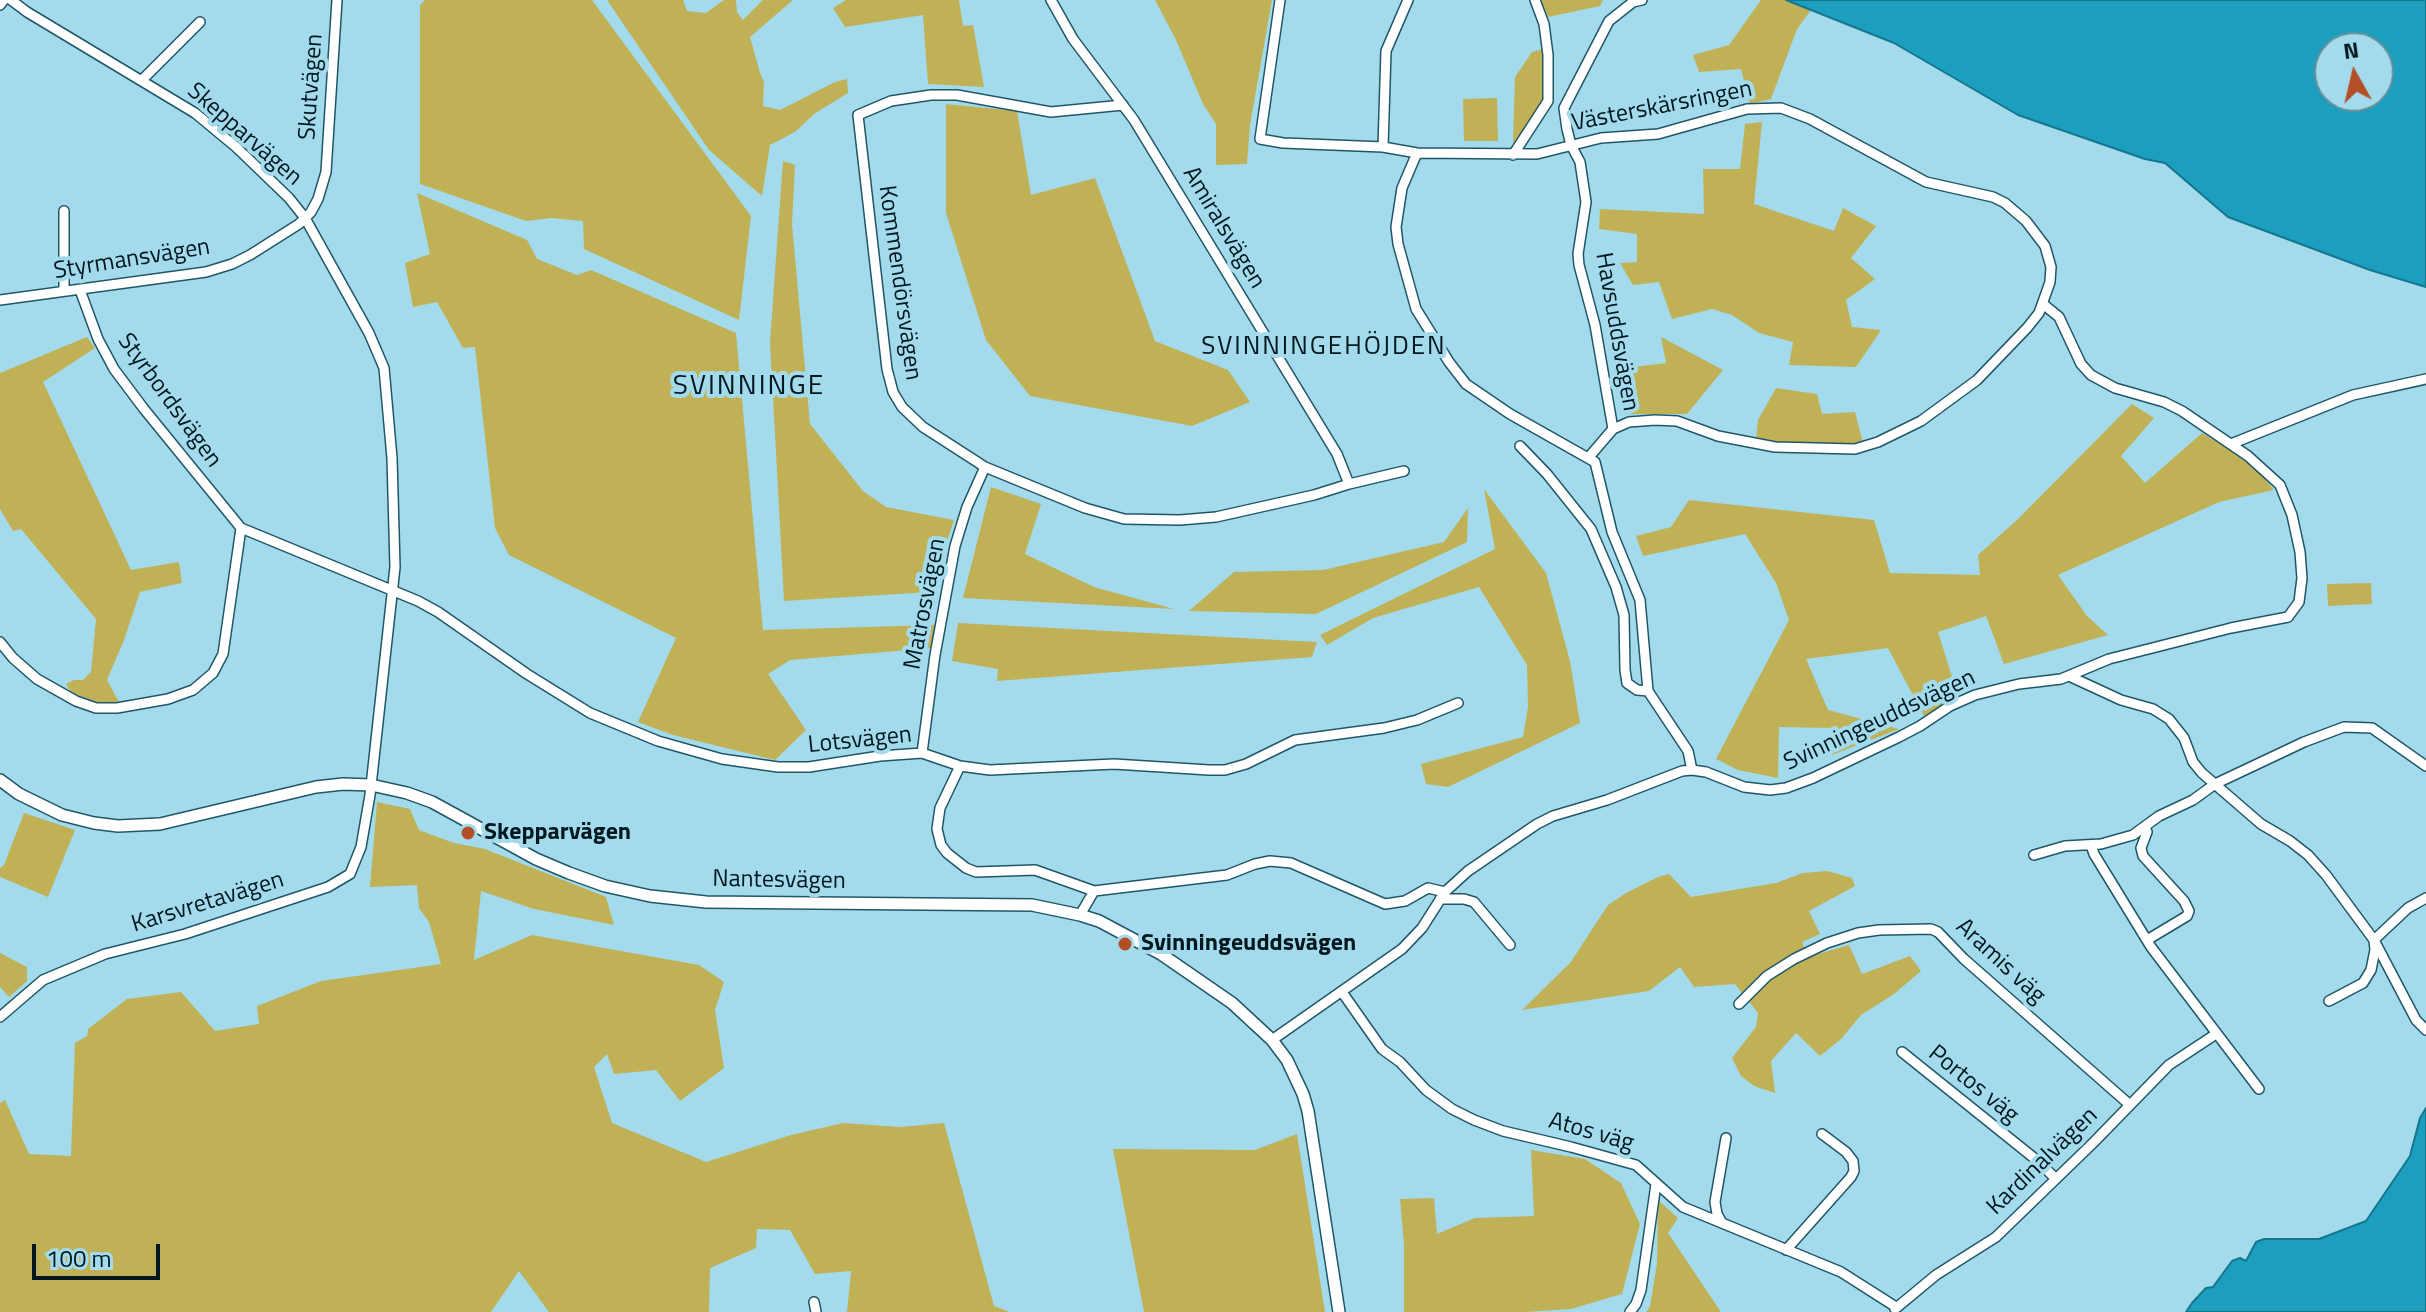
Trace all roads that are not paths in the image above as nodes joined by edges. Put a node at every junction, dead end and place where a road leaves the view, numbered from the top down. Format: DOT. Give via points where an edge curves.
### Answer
graph roads {
  1 [pos="4,0"];
  2 [pos="11,0"];
  3 [pos="337,0"];
  4 [pos="1051,0"];
  5 [pos="1280,0"];
  6 [pos="1408,0"];
  7 [pos="1535,0"];
  8 [pos="1642,0"];
  9 [pos="0,5"];
  10 [pos="200,22"];
  11 [pos="142,80"];
  12 [pos="1123,105"];
  13 [pos="1571,145"];
  14 [pos="1383,147"];
  15 [pos="1417,153"];
  16 [pos="1513,155"];
  17 [pos="64,211"];
  18 [pos="305,218"];
  19 [pos="80,290"];
  20 [pos="64,291"];
  21 [pos="0,300"];
  22 [pos="2043,304"];
  23 [pos="2426,379"];
  24 [pos="1613,429"];
  25 [pos="2231,444"];
  26 [pos="1520,446"];
  27 [pos="1589,457"];
  28 [pos="985,467"];
  29 [pos="1404,471"];
  30 [pos="1349,484"];
  31 [pos="241,528"];
  32 [pos="393,589"];
  33 [pos="0,642"];
  34 [pos="2069,676"];
  35 [pos="1648,691"];
  36 [pos="1458,703"];
  37 [pos="922,753"];
  38 [pos="960,766"];
  39 [pos="2426,766"];
  40 [pos="1692,770"];
  41 [pos="0,780"];
  42 [pos="2215,784"];
  43 [pos="371,785"];
  44 [pos="2145,827"];
  45 [pos="2091,845"];
  46 [pos="2034,855"];
  47 [pos="1094,891"];
  48 [pos="1442,895"];
  49 [pos="2426,898"];
  50 [pos="1080,915"];
  51 [pos="2147,940"];
  52 [pos="2374,940"];
  53 [pos="1510,945"];
  54 [pos="2388,967"];
  55 [pos="2371,970"];
  56 [pos="1342,992"];
  57 [pos="2329,1001"];
  58 [pos="1739,1004"];
  59 [pos="0,1017"];
  60 [pos="2426,1030"];
  61 [pos="2216,1034"];
  62 [pos="1272,1040"];
  63 [pos="1902,1052"];
  64 [pos="2259,1089"];
  65 [pos="2130,1105"];
  66 [pos="1822,1134"];
  67 [pos="1726,1138"];
  68 [pos="2056,1179"];
  69 [pos="1656,1184"];
  70 [pos="1722,1223"];
  71 [pos="1786,1250"];
  72 [pos="1895,1309"];
  73 [pos="1339,1312"];
  74 [pos="1630,1312"];
  1 -- 9 [label="street"];
  2 -- 11 [label="street, Skepparvägen"];
  3 -- 18 [label="street, Skutvägen" via="326,172"];
  4 -- 12 [label="street, Amiralsvägen"];
  5 -- 14 [label="street, Västerskärsringen" via="1260,139"];
  6 -- 14 [label="street" via="1386,51"];
  7 -- 16 [label="street" via="1548,55 1548,101"];
  8 -- 13 [label="street, Havsuddsvägen" via="1609,21 1566,103"];
  10 -- 11 [label="street"];
  11 -- 18 [label="street, Skepparvägen" via="236,147"];
  12 -- 28 [label="street, Kommendörsvägen" via="1051,112 931,95 891,101 858,115 893,392 913,419"];
  12 -- 30 [label="street, Amiralsvägen" via="1337,454"];
  13 -- 16 [label="street, Västerskärsringen"];
  13 -- 22 [label="street, Västerskärsringen" via="1658,134 1747,109 1792,111 1926,182 1993,197 2011,207 2037,233 2047,252 2050,282"];
  13 -- 24 [label="street, Havsuddsvägen" via="1580,162 1586,202 1579,265"];
  14 -- 15 [label="street, Västerskärsringen"];
  15 -- 16 [label="street, Västerskärsringen"];
  15 -- 27 [label="street" via="1402,188 1396,227 1424,325 1475,391"];
  17 -- 20 [label="street"];
  18 -- 19 [label="street, Styrmansvägen" via="224,267"];
  18 -- 32 [label="street, Skepparvägen" via="384,368 392,458"];
  19 -- 20 [label="street, Styrmansvägen"];
  19 -- 31 [label="street, Styrbordsvägen" via="114,369"];
  20 -- 21 [label="street, Styrmansvägen"];
  22 -- 24 [label="street, Västerskärsringen" via="1977,380 1921,421 1868,446 1775,447 1670,421 1629,422"];
  22 -- 25 [label="street, Svinningeuddsvägen" via="2059,317 2081,364 2097,379 2168,404"];
  23 -- 25 [label="street" via="2353,395"];
  24 -- 27 [label="street, Havsuddsvägen"];
  25 -- 34 [label="street, Svinningeuddsvägen" via="2285,494 2300,552 2298,606 2288,617 2109,659"];
  26 -- 35 [label="street" via="1591,529 1624,615 1627,683"];
  27 -- 35 [label="street" via="1597,467 1612,532 1640,600"];
  28 -- 30 [label="street, Kommendörsvägen" via="1085,508 1149,521 1249,511"];
  28 -- 37 [label="street, Matrosvägen" via="955,546"];
  29 -- 30 [label="street, Kommendörsvägen"];
  31 -- 32 [label="street, Lotsvägen"];
  31 -- 33 [label="street" via="223,654 213,673 193,690 156,701 96,708 37,679"];
  32 -- 37 [label="street, Lotsvägen" via="438,612 590,713 658,741 722,759 778,767"];
  32 -- 43 [label="street, Skepparvägen"];
  34 -- 40 [label="street, Svinningeuddsvägen" via="1975,695 1899,737 1786,788 1744,787"];
  34 -- 42 [label="street" via="2163,714 2176,725 2193,762"];
  35 -- 40 [label="street" via="1688,751"];
  36 -- 38 [label="street, Lotsvägen" via="1384,728 1295,740 1225,770 1123,764 1010,770"];
  37 -- 38 [label="street, Lotsvägen"];
  38 -- 47 [label="street" via="937,816 947,853 976,872 1035,870"];
  39 -- 42 [label="street" via="2372,728 2350,726"];
  40 -- 48 [label="street" via="1553,816 1468,871"];
  41 -- 43 [label="street, Nantesvägen" via="62,815 118,826 160,824 316,787"];
  42 -- 44 [label="street"];
  42 -- 52 [label="street" via="2308,855"];
  43 -- 50 [label="street, Nantesvägen" via="432,802 569,873 650,896 706,902 1020,905"];
  43 -- 59 [label="street, Karsvretavägen" via="361,847 350,874 328,887 185,934 105,954 43,980"];
  44 -- 45 [label="street"];
  44 -- 51 [label="street" via="2143,856 2189,911"];
  45 -- 46 [label="street"];
  45 -- 51 [label="street"];
  47 -- 48 [label="street" via="1227,875 1270,861 1291,863 1385,904 1405,901 1428,888"];
  47 -- 50 [label="street"];
  48 -- 53 [label="street" via="1474,902"];
  48 -- 56 [label="street" via="1414,938"];
  49 -- 52 [label="street"];
  50 -- 62 [label="street, Nantesvägen" via="1161,954 1232,1003"];
  51 -- 61 [label="street"];
  52 -- 54 [label="street"];
  52 -- 55 [label="street"];
  54 -- 55 [label="street"];
  54 -- 60 [label="street"];
  55 -- 57 [label="street" via="2363,983"];
  56 -- 62 [label="street"];
  56 -- 69 [label="street, Atos väg" via="1382,1049 1452,1109 1503,1131 1636,1165"];
  58 -- 65 [label="street, Aramis väg" via="1767,976 1827,943 1879,930 1931,929"];
  61 -- 64 [label="street"];
  61 -- 65 [label="street, Kardinalvägen" via="2169,1065"];
  62 -- 73 [label="street, Nantesvägen" via="1295,1074 1308,1111"];
  63 -- 68 [label="street, Portos väg"];
  65 -- 68 [label="street, Kardinalvägen"];
  66 -- 71 [label="street" via="1846,1152 1854,1171"];
  67 -- 70 [label="street" via="1715,1202"];
  68 -- 72 [label="street, Kardinalvägen" via="1996,1237"];
  69 -- 70 [label="street, Atos väg" via="1683,1207"];
  69 -- 74 [label="street" via="1641,1290"];
  70 -- 71 [label="street, Atos väg"];
  71 -- 72 [label="street, Atos väg" via="1841,1272"];
}
